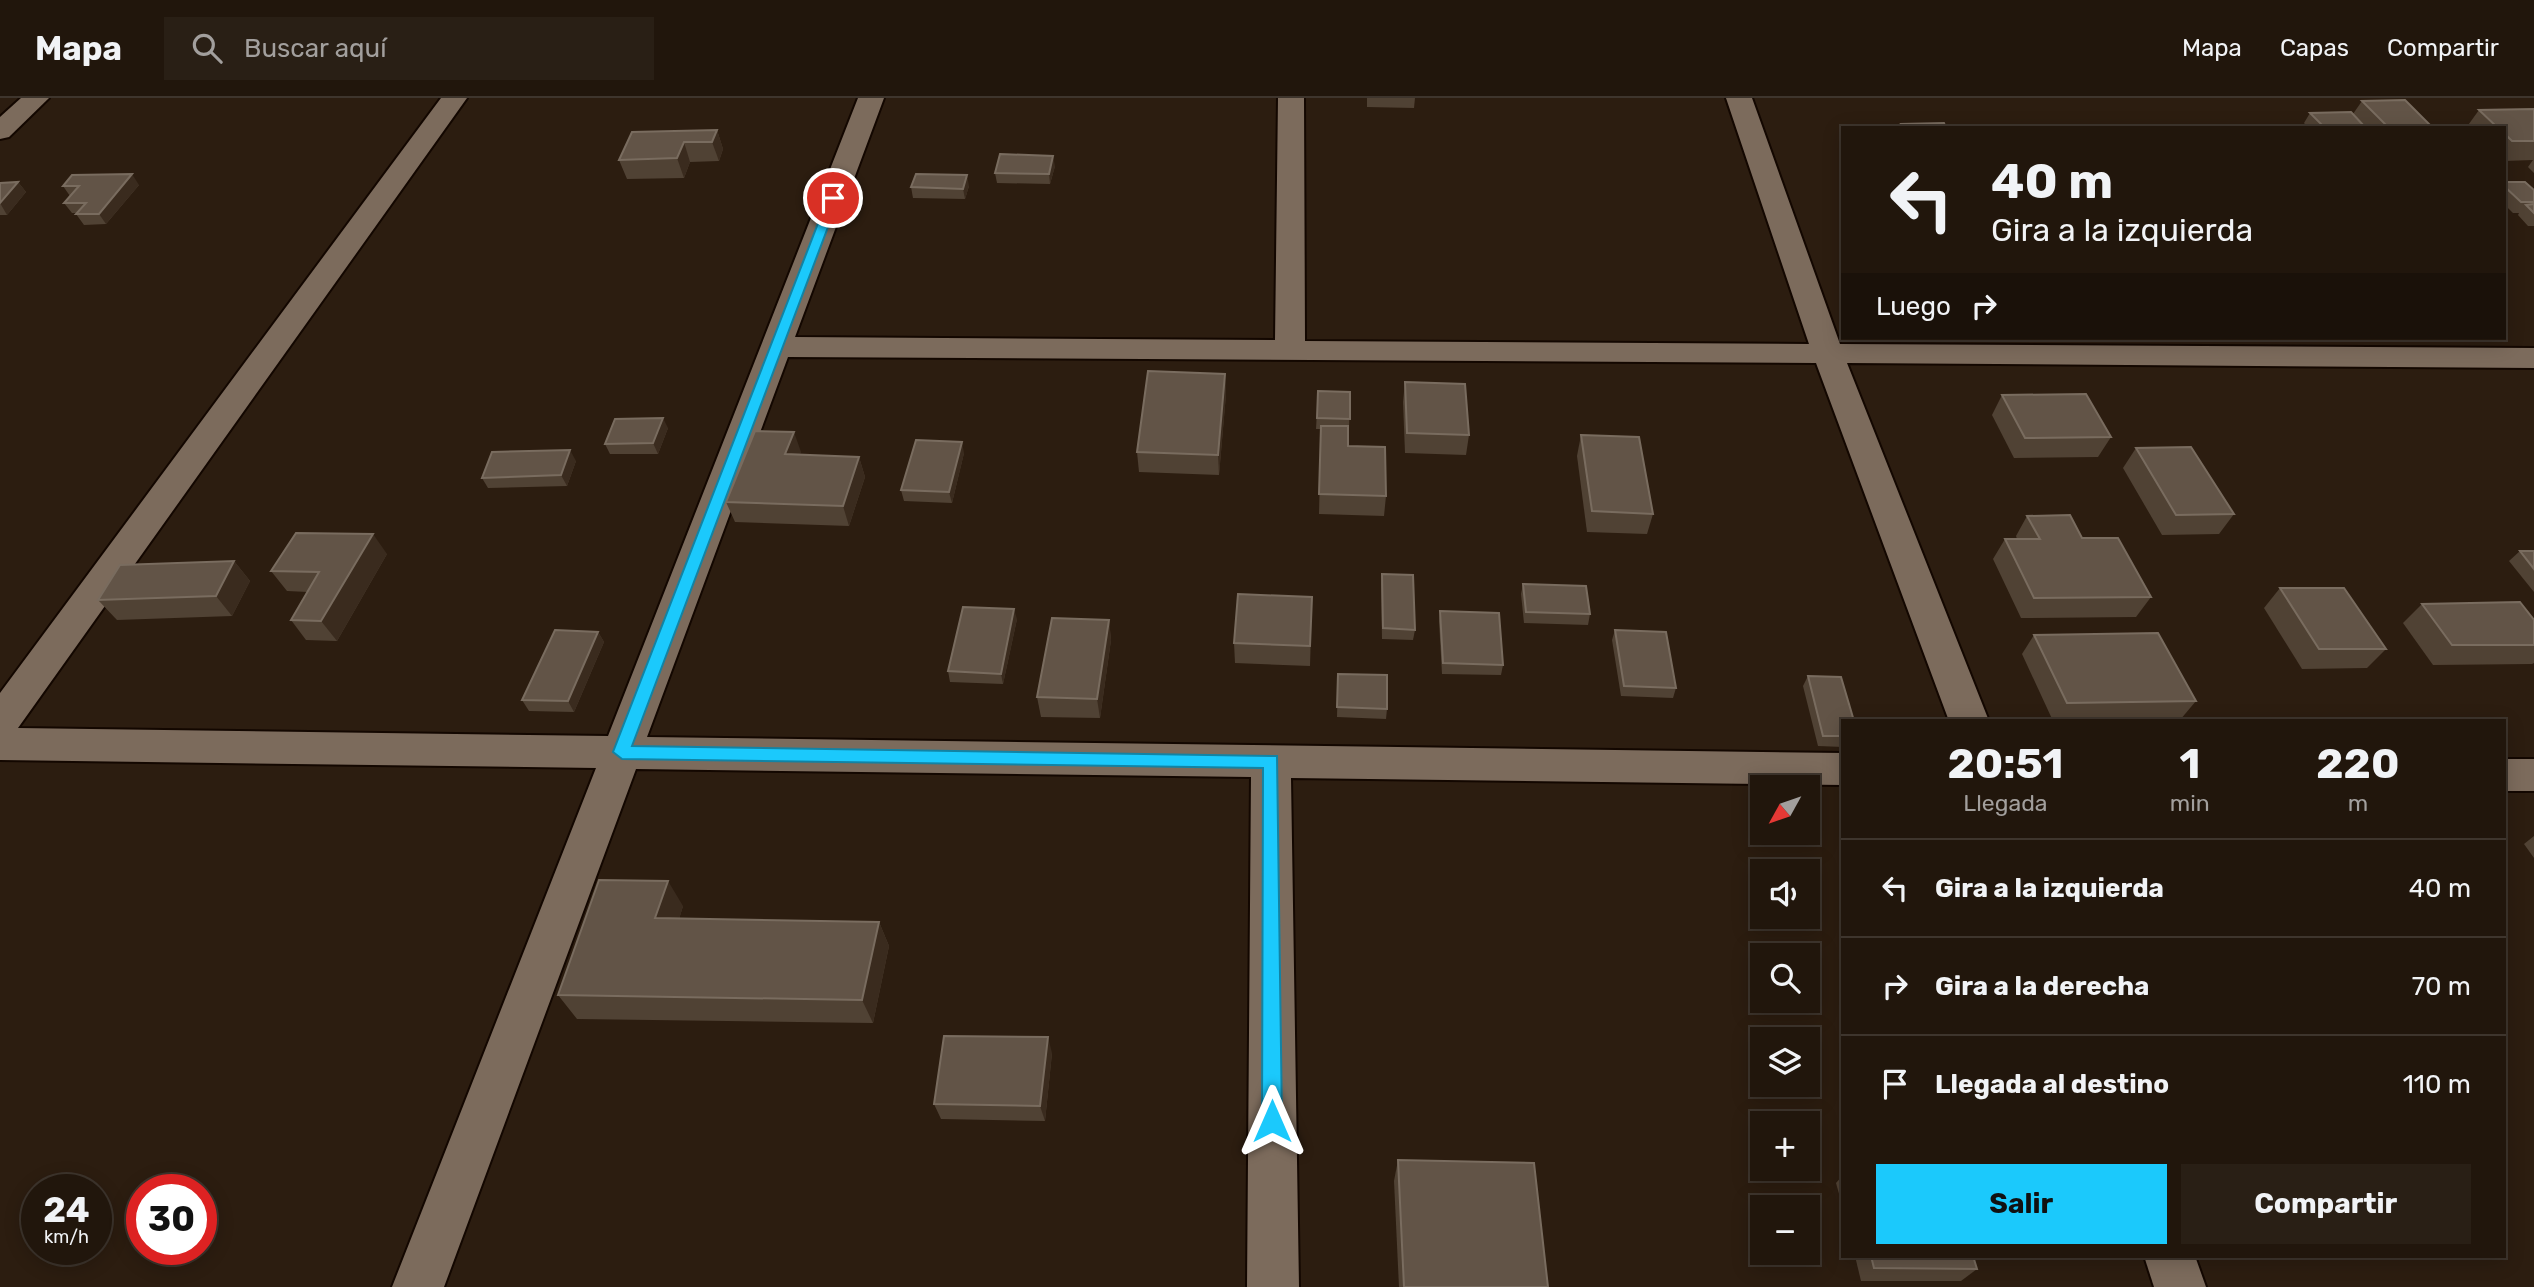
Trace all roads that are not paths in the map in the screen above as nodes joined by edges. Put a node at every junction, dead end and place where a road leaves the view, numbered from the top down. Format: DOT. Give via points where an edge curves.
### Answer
graph roads {
  1 [pos="36,98"];
  2 [pos="454,98"];
  3 [pos="871,98"];
  4 [pos="1291,98"];
  5 [pos="1739,98"];
  6 [pos="0,131"];
  7 [pos="776,347"];
  8 [pos="1290,350"];
  9 [pos="1828,354"];
  10 [pos="2534,358"];
  11 [pos="1968,719"];
  12 [pos="0,723"];
  13 [pos="0,744"];
  14 [pos="622,752"];
  15 [pos="1271,761"];
  16 [pos="1841,768"];
  17 [pos="2506,775"];
  18 [pos="2534,775"];
  19 [pos="2170,1258"];
  20 [pos="418,1287"];
  21 [pos="1273,1287"];
  22 [pos="2180,1287"];
  1 -- 6 [label="street"];
  2 -- 12 [label="street"];
  3 -- 7 [label="street"];
  4 -- 8 [label="street"];
  5 -- 9 [label="street"];
  7 -- 8 [label="street"];
  7 -- 14 [label="street"];
  8 -- 9 [label="street"];
  9 -- 10 [label="street"];
  9 -- 11 [label="street"];
  13 -- 14 [label="street"];
  14 -- 15 [label="street"];
  14 -- 20 [label="street"];
  15 -- 16 [label="street"];
  15 -- 21 [label="street"];
  17 -- 18 [label="street"];
  19 -- 22 [label="street"];
}
